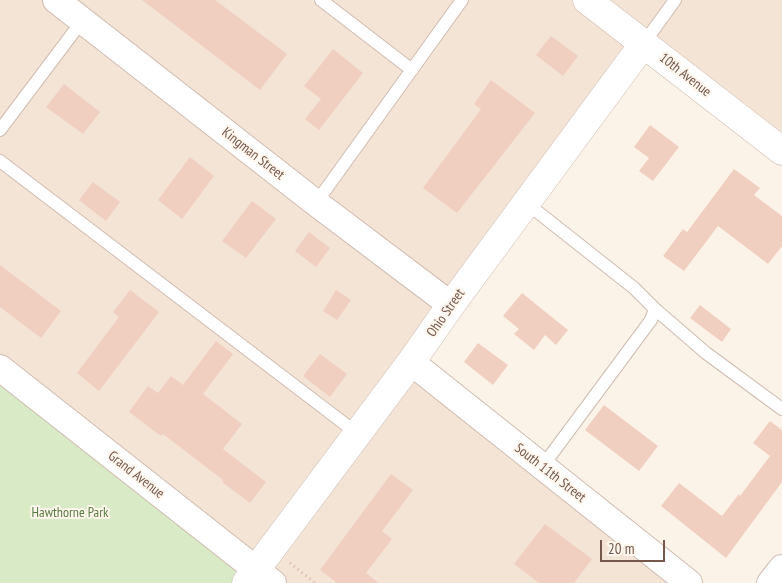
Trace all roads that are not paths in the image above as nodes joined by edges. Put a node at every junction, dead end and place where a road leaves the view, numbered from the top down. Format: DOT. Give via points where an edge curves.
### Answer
graph roads {
  1 [pos="56,0"];
  2 [pos="321,0"];
  3 [pos="462,0"];
  4 [pos="587,0"];
  5 [pos="675,0"];
  6 [pos="82,21"];
  7 [pos="644,44"];
  8 [pos="412,70"];
  9 [pos="0,130"];
  10 [pos="782,151"];
  11 [pos="0,161"];
  12 [pos="316,203"];
  13 [pos="526,204"];
  14 [pos="451,305"];
  15 [pos="655,309"];
  16 [pos="411,362"];
  17 [pos="0,368"];
  18 [pos="782,409"];
  19 [pos="358,434"];
  20 [pos="542,467"];
  21 [pos="782,568"];
  22 [pos="258,579"];
  23 [pos="689,583"];
  24 [pos="770,583"];
  1 -- 6 [label="street, Kingman Street"];
  2 -- 8 [label="lane"];
  3 -- 8 [label="lane"];
  4 -- 7 [label="street, 10th Avenue"];
  5 -- 7 [label="lane"];
  6 -- 9 [label="lane"];
  6 -- 12 [label="street, Kingman Street"];
  7 -- 10 [label="street, 10th Avenue"];
  7 -- 13 [label="street, Ohio Street"];
  8 -- 12 [label="lane"];
  11 -- 19 [label="lane"];
  12 -- 14 [label="street, Kingman Street"];
  13 -- 14 [label="street, Ohio Street"];
  13 -- 15 [label="lane" via="634,288"];
  14 -- 16 [label="street, Ohio Street"];
  15 -- 18 [label="lane" via="706,353"];
  15 -- 20 [label="lane" via="651,320"];
  16 -- 19 [label="street, Ohio Street"];
  16 -- 20 [label="street, South 11th Street"];
  17 -- 22 [label="street, Grand Avenue"];
  19 -- 22 [label="street, Ohio Street"];
  20 -- 23 [label="street, South 11th Street"];
  21 -- 24 [label="street"];
}
